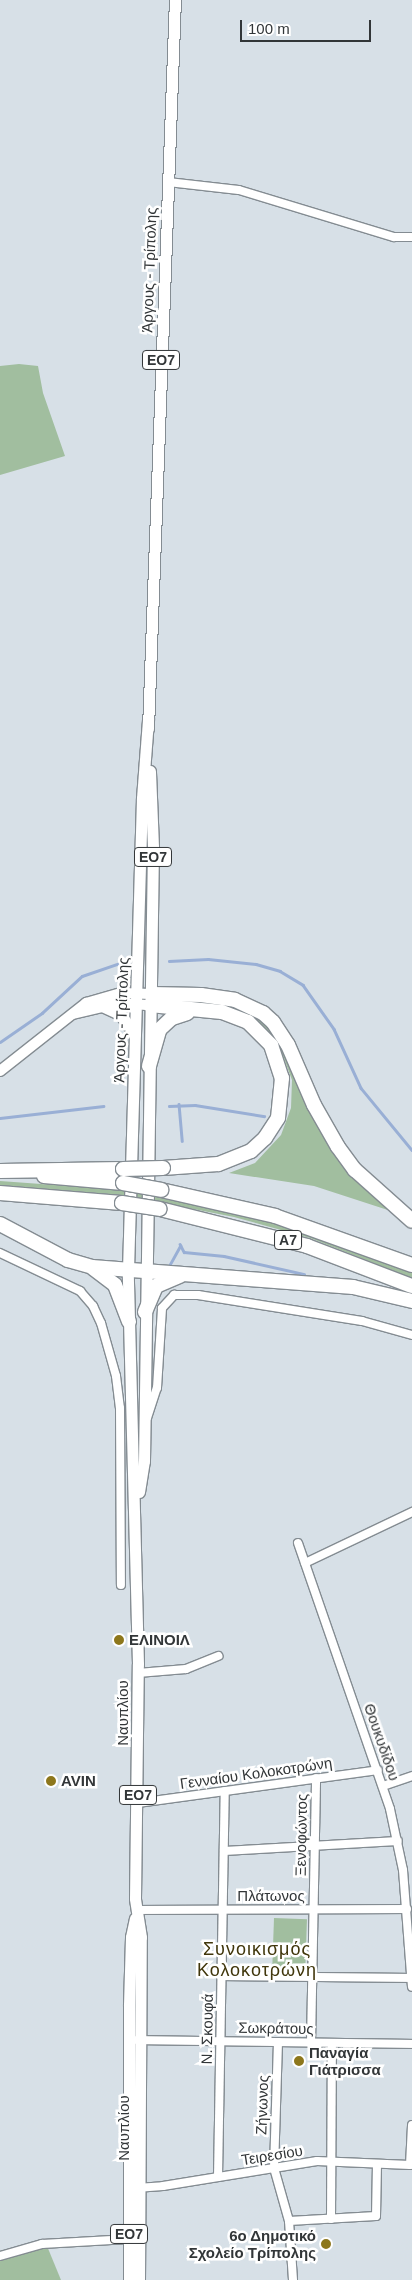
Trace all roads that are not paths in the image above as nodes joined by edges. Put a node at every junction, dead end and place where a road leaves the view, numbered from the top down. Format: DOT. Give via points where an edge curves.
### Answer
graph roads {
  1 [pos="174,0"];
  2 [pos="168,182"];
  3 [pos="412,237"];
  4 [pos="143,999"];
  5 [pos="102,1006"];
  6 [pos="194,1010"];
  7 [pos="71,1014"];
  8 [pos="135,1035"];
  9 [pos="149,1066"];
  10 [pos="0,1071"];
  11 [pos="0,1172"];
  12 [pos="0,1193"];
  13 [pos="412,1221"];
  14 [pos="0,1224"];
  15 [pos="0,1254"];
  16 [pos="412,1265"];
  17 [pos="92,1267"];
  18 [pos="128,1270"];
  19 [pos="146,1271"];
  20 [pos="186,1275"];
  21 [pos="412,1286"];
  22 [pos="412,1302"];
  23 [pos="144,1312"];
  24 [pos="128,1321"];
  25 [pos="412,1335"];
  26 [pos="144,1424"];
  27 [pos="136,1510"];
  28 [pos="412,1512"];
  29 [pos="298,1543"];
  30 [pos="305,1562"];
  31 [pos="121,1585"];
  32 [pos="219,1656"];
  33 [pos="138,1673"];
  34 [pos="378,1770"];
  35 [pos="412,1776"];
  36 [pos="316,1778"];
  37 [pos="383,1786"];
  38 [pos="225,1791"];
  39 [pos="138,1803"];
  40 [pos="398,1841"];
  41 [pos="315,1846"];
  42 [pos="224,1851"];
  43 [pos="314,1909"];
  44 [pos="407,1909"];
  45 [pos="223,1910"];
  46 [pos="136,1913"];
  47 [pos="222,1976"];
  48 [pos="312,1977"];
  49 [pos="412,1978"];
  50 [pos="412,1986"];
  51 [pos="134,2040"];
  52 [pos="220,2042"];
  53 [pos="278,2042"];
  54 [pos="311,2043"];
  55 [pos="332,2043"];
  56 [pos="412,2044"];
  57 [pos="412,2125"];
  58 [pos="331,2162"];
  59 [pos="377,2164"];
  60 [pos="274,2168"];
  61 [pos="218,2177"];
  62 [pos="134,2188"];
  63 [pos="331,2219"];
  64 [pos="289,2221"];
  65 [pos="129,2239"];
  66 [pos="0,2256"];
  67 [pos="129,2280"];
  68 [pos="139,2280"];
  69 [pos="293,2280"];
  1 -- 2 [label="main road, Άργους - Τρίπολης / ΕΟ7"];
  2 -- 3 [label="street" via="239,190 385,234"];
  2 -- 4 [label="main road, Άργους - Τρίπολης / ΕΟ7" via="148,720 153,847"];
  4 -- 5 [label="main road"];
  4 -- 6 [label="highway"];
  4 -- 7 [label="main road" via="122,993 95,999"];
  4 -- 8 [label="main road, Άργους - Τρίπολης / ΕΟ7"];
  4 -- 9 [label="main road, Άργους - Τρίπολης / ΕΟ7"];
  4 -- 13 [label="highway" via="201,995 235,1000 263,1013 288,1045 314,1105 338,1147 355,1170"];
  5 -- 7 [label="main road"];
  5 -- 8 [label="main road" via="121,1015"];
  6 -- 9 [label="highway" via="172,1018 159,1030"];
  6 -- 11 [label="highway, bridge" via="230,1013 248,1022 264,1036 280,1066 281,1104 278,1118 265,1138 242,1157 218,1164"];
  7 -- 10 [label="main road"];
  8 -- 18 [label="main road, Άργους - Τρίπολης / ΕΟ7"];
  9 -- 19 [label="main road, Άργους - Τρίπολης / ΕΟ7"];
  11 -- 16 [label="highway, Α7, bridge" via="123,1183 161,1190 275,1216"];
  12 -- 21 [label="highway, Α7, bridge" via="160,1209 307,1246"];
  14 -- 17 [label="highway" via="68,1260"];
  15 -- 31 [label="street" via="80,1291 93,1306 100,1322 116,1376 120,1408"];
  17 -- 18 [label="highway"];
  17 -- 24 [label="highway" via="115,1285"];
  18 -- 19 [label="highway"];
  18 -- 24 [label="main road, Άργους - Τρίπολης / ΕΟ7"];
  19 -- 20 [label="highway"];
  19 -- 23 [label="main road, Άργους - Τρίπολης / ΕΟ7"];
  20 -- 22 [label="highway" via="353,1287"];
  20 -- 23 [label="highway" via="156,1286"];
  23 -- 26 [label="main road, Ναυπλίου / ΕΟ7"];
  24 -- 27 [label="main road, Ναυπλίου / ΕΟ7"];
  25 -- 26 [label="street" via="362,1321 198,1295 174,1295 162,1308 158,1388"];
  26 -- 27 [label="main road, Ναυπλίου / ΕΟ7" via="143,1472"];
  27 -- 33 [label="main road, Ναυπλίου / ΕΟ7"];
  28 -- 30 [label="street"];
  29 -- 30 [label="street, Θουκυδίδου"];
  30 -- 34 [label="street, Θουκυδίδου"];
  32 -- 33 [label="street" via="186,1669"];
  33 -- 39 [label="main road, Ναυπλίου / ΕΟ7"];
  34 -- 36 [label="street, Γενναίου Κολοκοτρώνη"];
  34 -- 37 [label="street, Θουκυδίδου"];
  35 -- 37 [label="street"];
  36 -- 38 [label="street, Γενναίου Κολοκοτρώνη"];
  36 -- 41 [label="street, Ξενοφώντος"];
  37 -- 40 [label="street, Θουκυδίδου"];
  38 -- 39 [label="street, Γενναίου Κολοκοτρώνη"];
  38 -- 42 [label="street, Ν. Σκουφά"];
  39 -- 46 [label="main road, Ναυπλίου / ΕΟ7"];
  40 -- 41 [label="street"];
  40 -- 44 [label="street, Θουκυδίδου"];
  41 -- 42 [label="street"];
  41 -- 43 [label="street, Ξενοφώντος"];
  42 -- 45 [label="street, Ν. Σκουφά"];
  43 -- 44 [label="street, Πλάτωνος"];
  43 -- 45 [label="street, Πλάτωνος"];
  43 -- 48 [label="street, Ξενοφώντος"];
  44 -- 49 [label="street, Θουκυδίδου"];
  45 -- 46 [label="street, Πλάτωνος"];
  45 -- 47 [label="street, Ν. Σκουφά"];
  46 -- 51 [label="main road, Ναυπλίου / ΕΟ7" via="130,1937"];
  47 -- 48 [label="street"];
  47 -- 52 [label="street, Ν. Σκουφά"];
  48 -- 49 [label="street"];
  48 -- 54 [label="street, Ξενοφώντος"];
  49 -- 50 [label="street, Θουκυδίδου"];
  51 -- 52 [label="street, Σωκράτους"];
  51 -- 62 [label="main road, Ναυπλίου / ΕΟ7"];
  52 -- 53 [label="street, Σωκράτους"];
  52 -- 61 [label="street, Ν. Σκουφά"];
  53 -- 54 [label="street, Σωκράτους"];
  53 -- 60 [label="street, Ζήνωνος"];
  54 -- 55 [label="street, Σωκράτους"];
  55 -- 56 [label="street, Σωκράτους"];
  55 -- 58 [label="street"];
  57 -- 59 [label="street, Τειρεσίου" via="410,2165"];
  58 -- 59 [label="street, Τειρεσίου"];
  58 -- 60 [label="street, Τειρεσίου"];
  58 -- 63 [label="street"];
  59 -- 63 [label="street" via="376,2216"];
  60 -- 61 [label="street, Τειρεσίου"];
  60 -- 64 [label="street, Ζήνωνος"];
  61 -- 62 [label="street, Τειρεσίου"];
  62 -- 65 [label="main road, Ναυπλίου / ΕΟ7"];
  62 -- 68 [label="main road, Ναυπλίου / ΕΟ7"];
  63 -- 64 [label="street"];
  64 -- 69 [label="street, Ζήνωνος"];
  65 -- 66 [label="street" via="42,2244"];
  65 -- 67 [label="main road, Ναυπλίου / ΕΟ7"];
}
